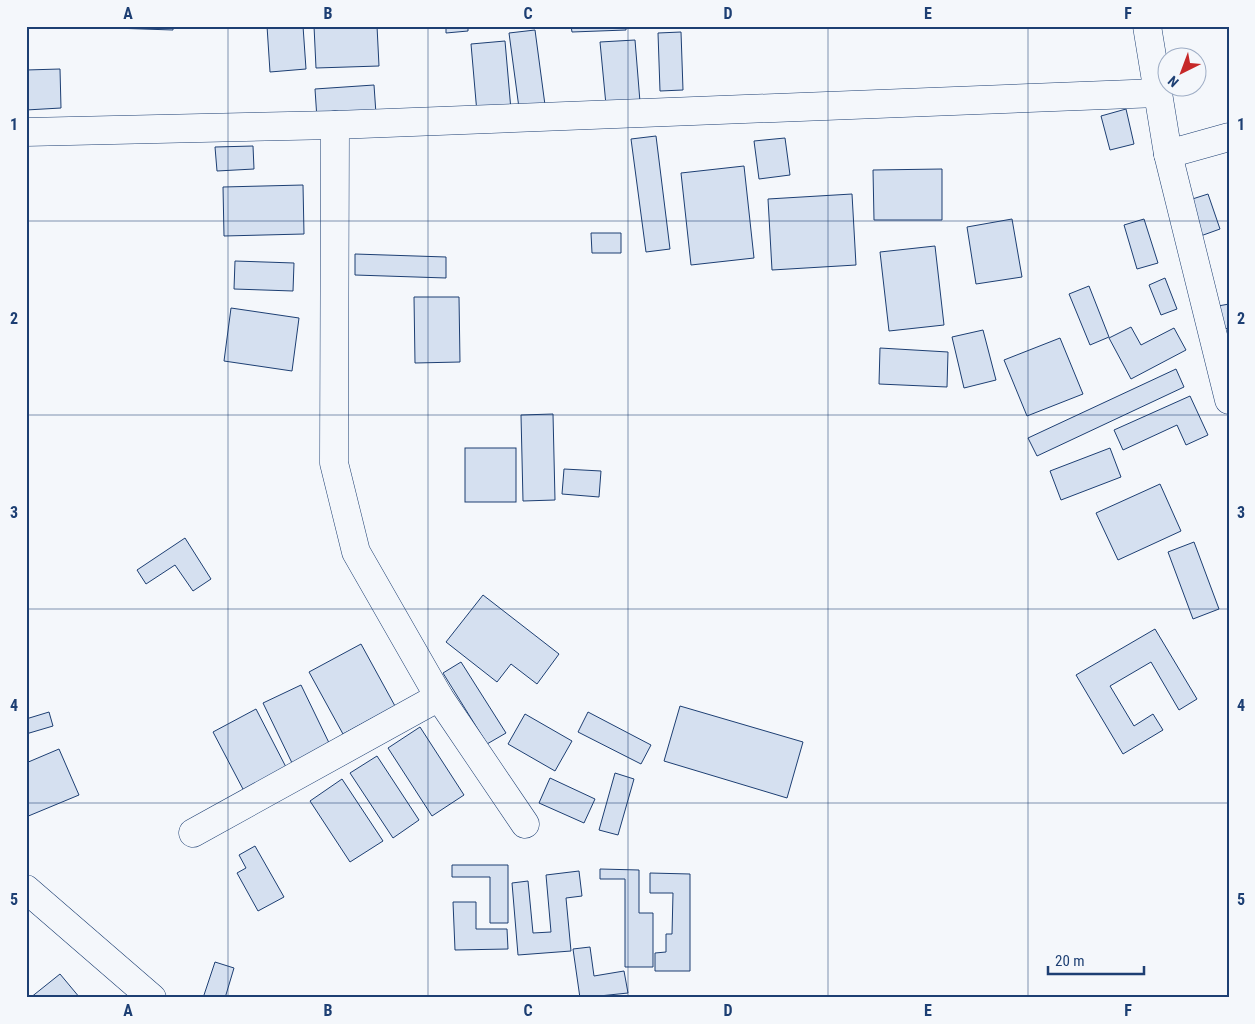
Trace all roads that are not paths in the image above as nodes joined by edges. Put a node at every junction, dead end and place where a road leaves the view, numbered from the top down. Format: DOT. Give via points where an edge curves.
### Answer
graph roads {
  1 [pos="1147,26"];
  2 [pos="1158,93"];
  3 [pos="1159,98"];
  4 [pos="335,125"];
  5 [pos="26,132"];
  6 [pos="1229,137"];
  7 [pos="1168,154"];
  8 [pos="1229,400"];
  9 [pos="439,697"];
  10 [pos="525,824"];
  11 [pos="193,833"];
  12 [pos="26,889"];
  13 [pos="152,998"];
  1 -- 2 [label="street"];
  2 -- 4 [label="street"];
  3 -- 7 [label="street"];
  4 -- 5 [label="street"];
  4 -- 9 [label="street" via="334,463 356,552"];
  6 -- 7 [label="street"];
  7 -- 8 [label="street"];
  9 -- 10 [label="street"];
  9 -- 11 [label="street"];
  12 -- 13 [label="street"];
}
